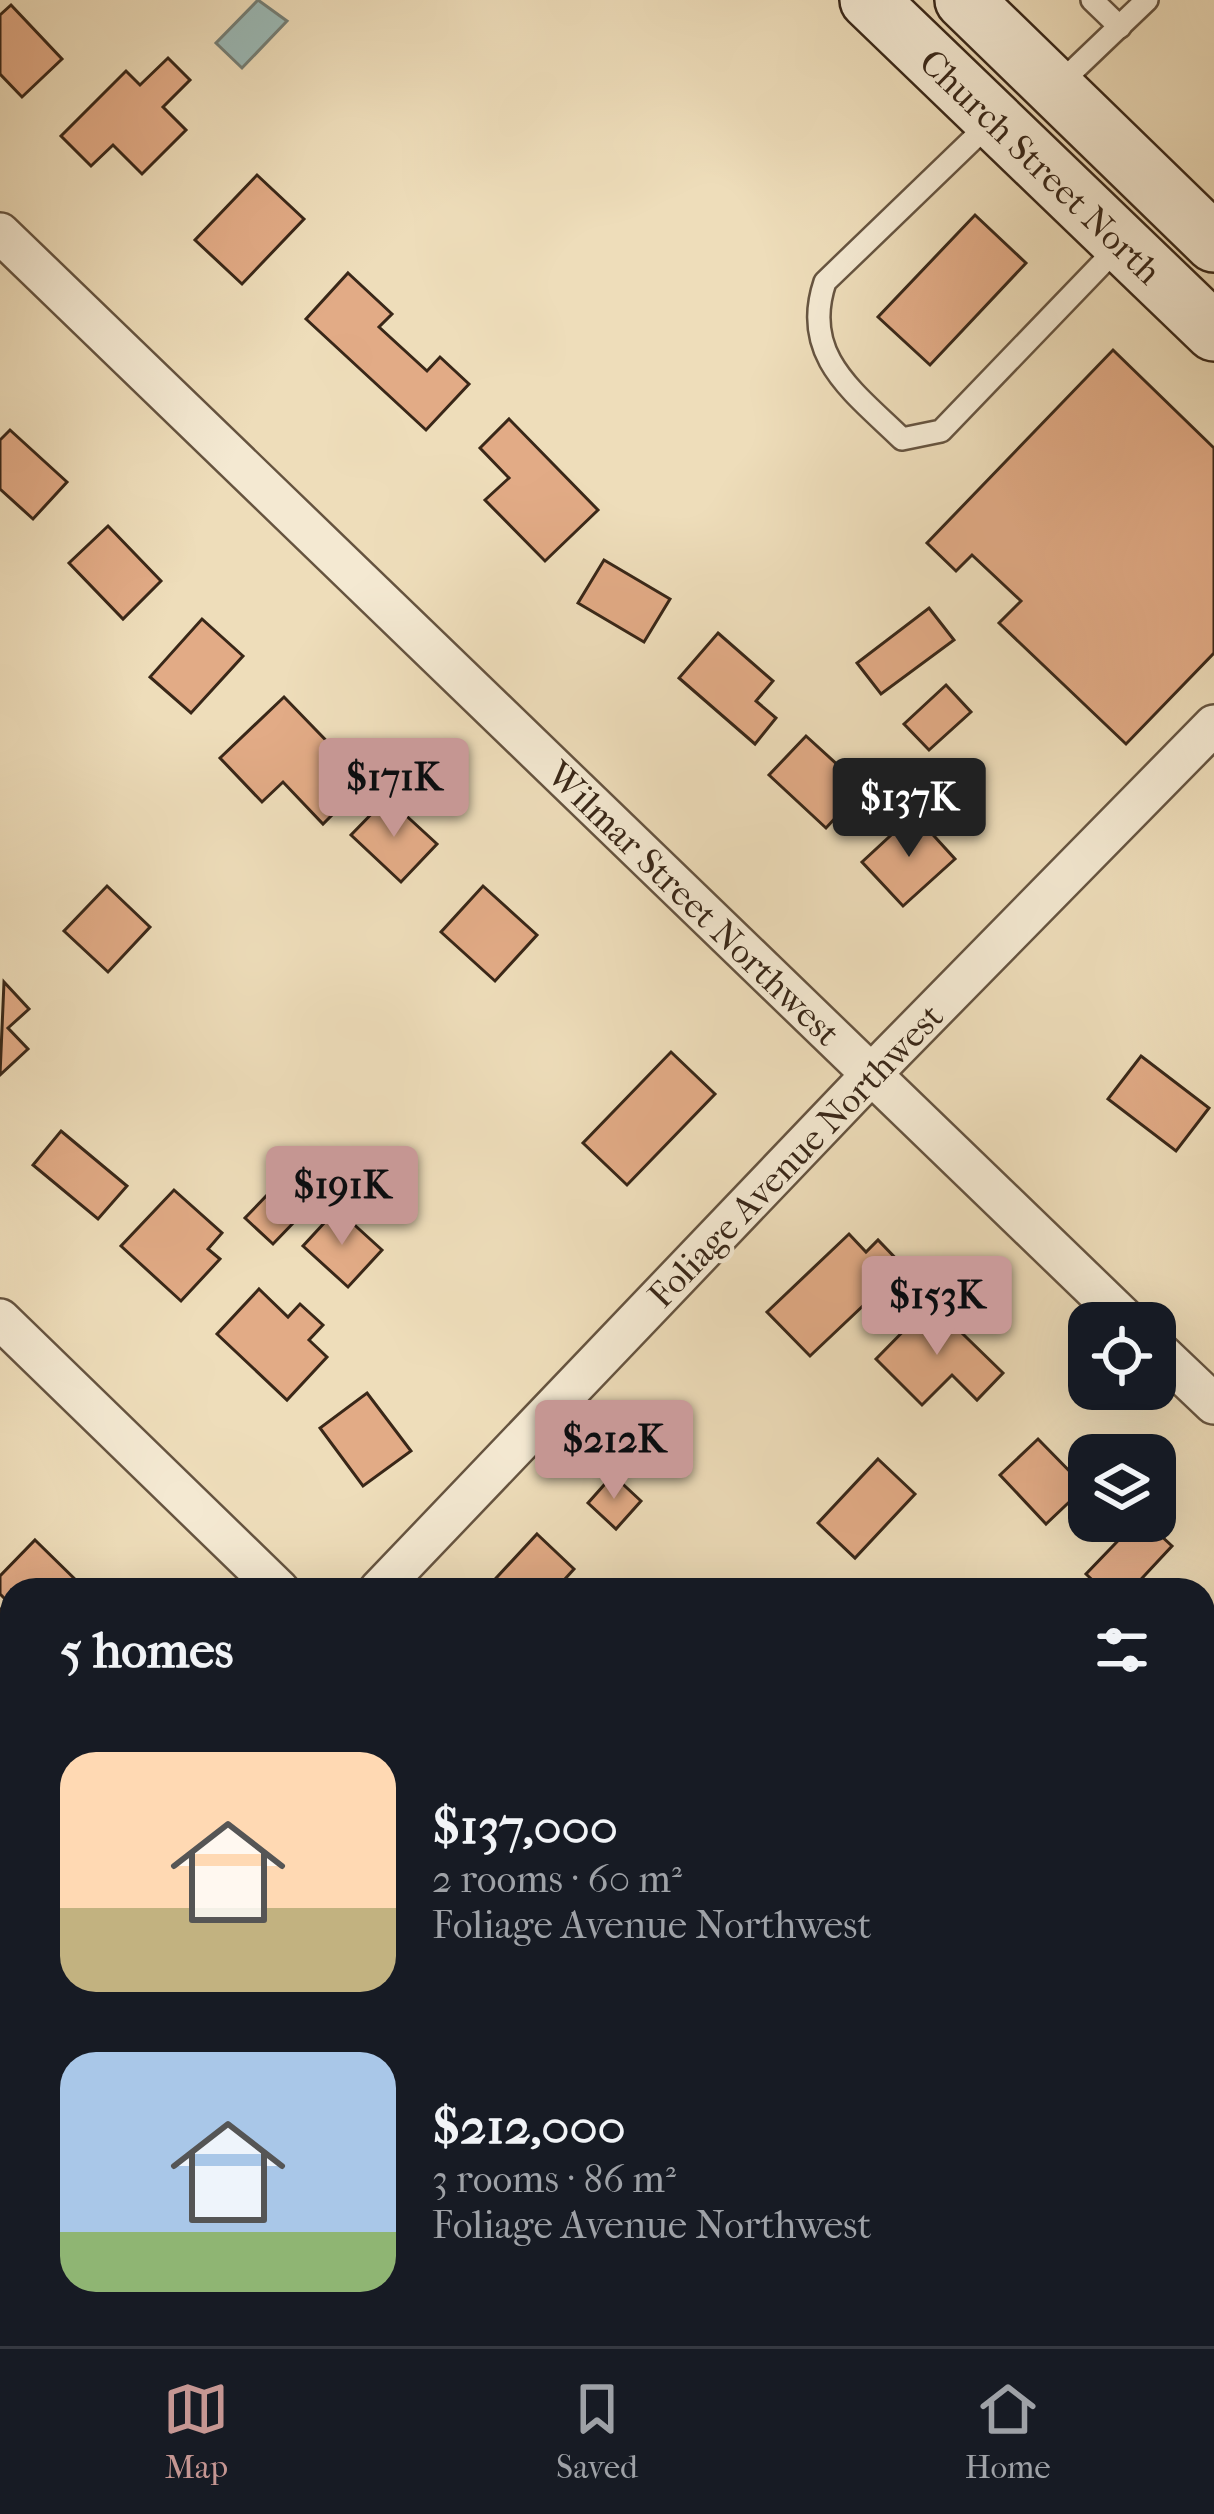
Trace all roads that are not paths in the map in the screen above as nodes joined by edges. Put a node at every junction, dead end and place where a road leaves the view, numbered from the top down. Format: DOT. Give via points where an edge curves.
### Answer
graph roads {
  1 [pos="869,0"];
  2 [pos="964,0"];
  3 [pos="1092,0"];
  4 [pos="1148,0"];
  5 [pos="1120,27"];
  6 [pos="1055,88"];
  7 [pos="993,120"];
  8 [pos="0,233"];
  9 [pos="1214,243"];
  10 [pos="1121,244"];
  11 [pos="1214,332"];
  12 [pos="1214,725"];
  13 [pos="872,1073"];
  14 [pos="1107,1302"];
  15 [pos="0,1319"];
  16 [pos="1176,1368"];
  17 [pos="1214,1404"];
  18 [pos="267,1578"];
  19 [pos="391,1578"];
  1 -- 7 [label="main road, Church Street North"];
  2 -- 6 [label="main road, Church Street North"];
  3 -- 5 [label="lane"];
  4 -- 5 [label="lane"];
  5 -- 6 [label="lane"];
  6 -- 9 [label="main road, Church Street North"];
  7 -- 10 [label="main road, Church Street North"];
  7 -- 10 [label="lane" via="825,282 816,308 823,350 841,380 902,439 941,431"];
  8 -- 13 [label="street, Wilmar Street Northwest"];
  10 -- 11 [label="main road, Church Street North"];
  12 -- 13 [label="street, Foliage Avenue Northwest"];
  13 -- 14 [label="street, Wilmar Street Northwest"];
  13 -- 19 [label="street, Foliage Avenue Northwest"];
  15 -- 18 [label="street"];
  16 -- 17 [label="street"];
}
